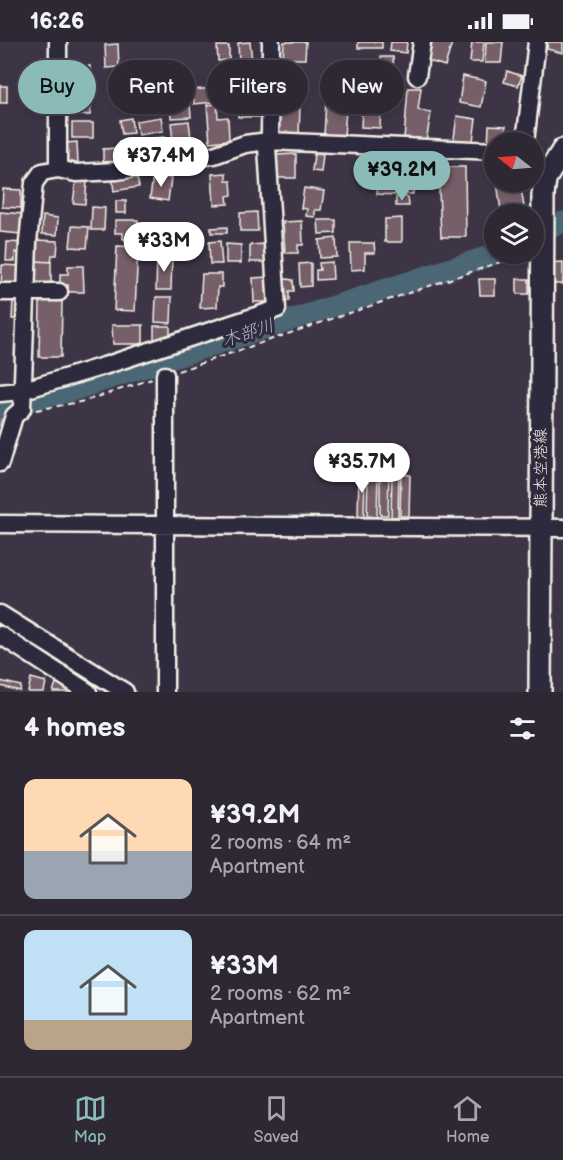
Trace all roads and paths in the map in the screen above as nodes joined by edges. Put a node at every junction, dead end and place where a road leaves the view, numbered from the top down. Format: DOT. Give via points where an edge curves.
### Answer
graph roads {
  1 [pos="58,42"];
  2 [pos="271,42"];
  3 [pos="422,42"];
  4 [pos="537,42"];
  5 [pos="417,75"];
  6 [pos="526,132"];
  7 [pos="268,141"];
  8 [pos="563,150"];
  9 [pos="484,151"];
  10 [pos="58,169"];
  11 [pos="544,170"];
  12 [pos="489,264"];
  13 [pos="533,264"];
  14 [pos="26,291"];
  15 [pos="0,292"];
  16 [pos="59,292"];
  17 [pos="165,375"];
  18 [pos="0,393"];
  19 [pos="21,402"];
  20 [pos="0,463"];
  21 [pos="0,524"];
  22 [pos="166,525"];
  23 [pos="563,528"];
  24 [pos="540,529"];
  25 [pos="0,614"];
  26 [pos="0,634"];
  27 [pos="82,690"];
  28 [pos="125,692"];
  29 [pos="165,692"];
  30 [pos="540,692"];
  1 -- 10 [label="street"];
  2 -- 7 [label="street"];
  3 -- 5 [label="street"];
  4 -- 6 [label="street"];
  7 -- 9 [label="street"];
  7 -- 10 [label="street" via="244,144 214,155 117,171 76,173"];
  7 -- 19 [label="street" via="277,309"];
  8 -- 11 [label="main road"];
  10 -- 14 [label="street" via="42,172 34,183"];
  12 -- 17 [label="path"];
  13 -- 24 [label="main road, 熊本空港線"];
  14 -- 15 [label="street"];
  14 -- 16 [label="street"];
  14 -- 19 [label="street"];
  17 -- 19 [label="path" via="85,401"];
  17 -- 22 [label="street"];
  18 -- 19 [label="street"];
  19 -- 20 [label="street"];
  21 -- 22 [label="street"];
  22 -- 24 [label="street"];
  22 -- 29 [label="street"];
  23 -- 24 [label="street"];
  24 -- 30 [label="main road, 熊本空港線"];
  25 -- 28 [label="street"];
  26 -- 27 [label="street"];
}
